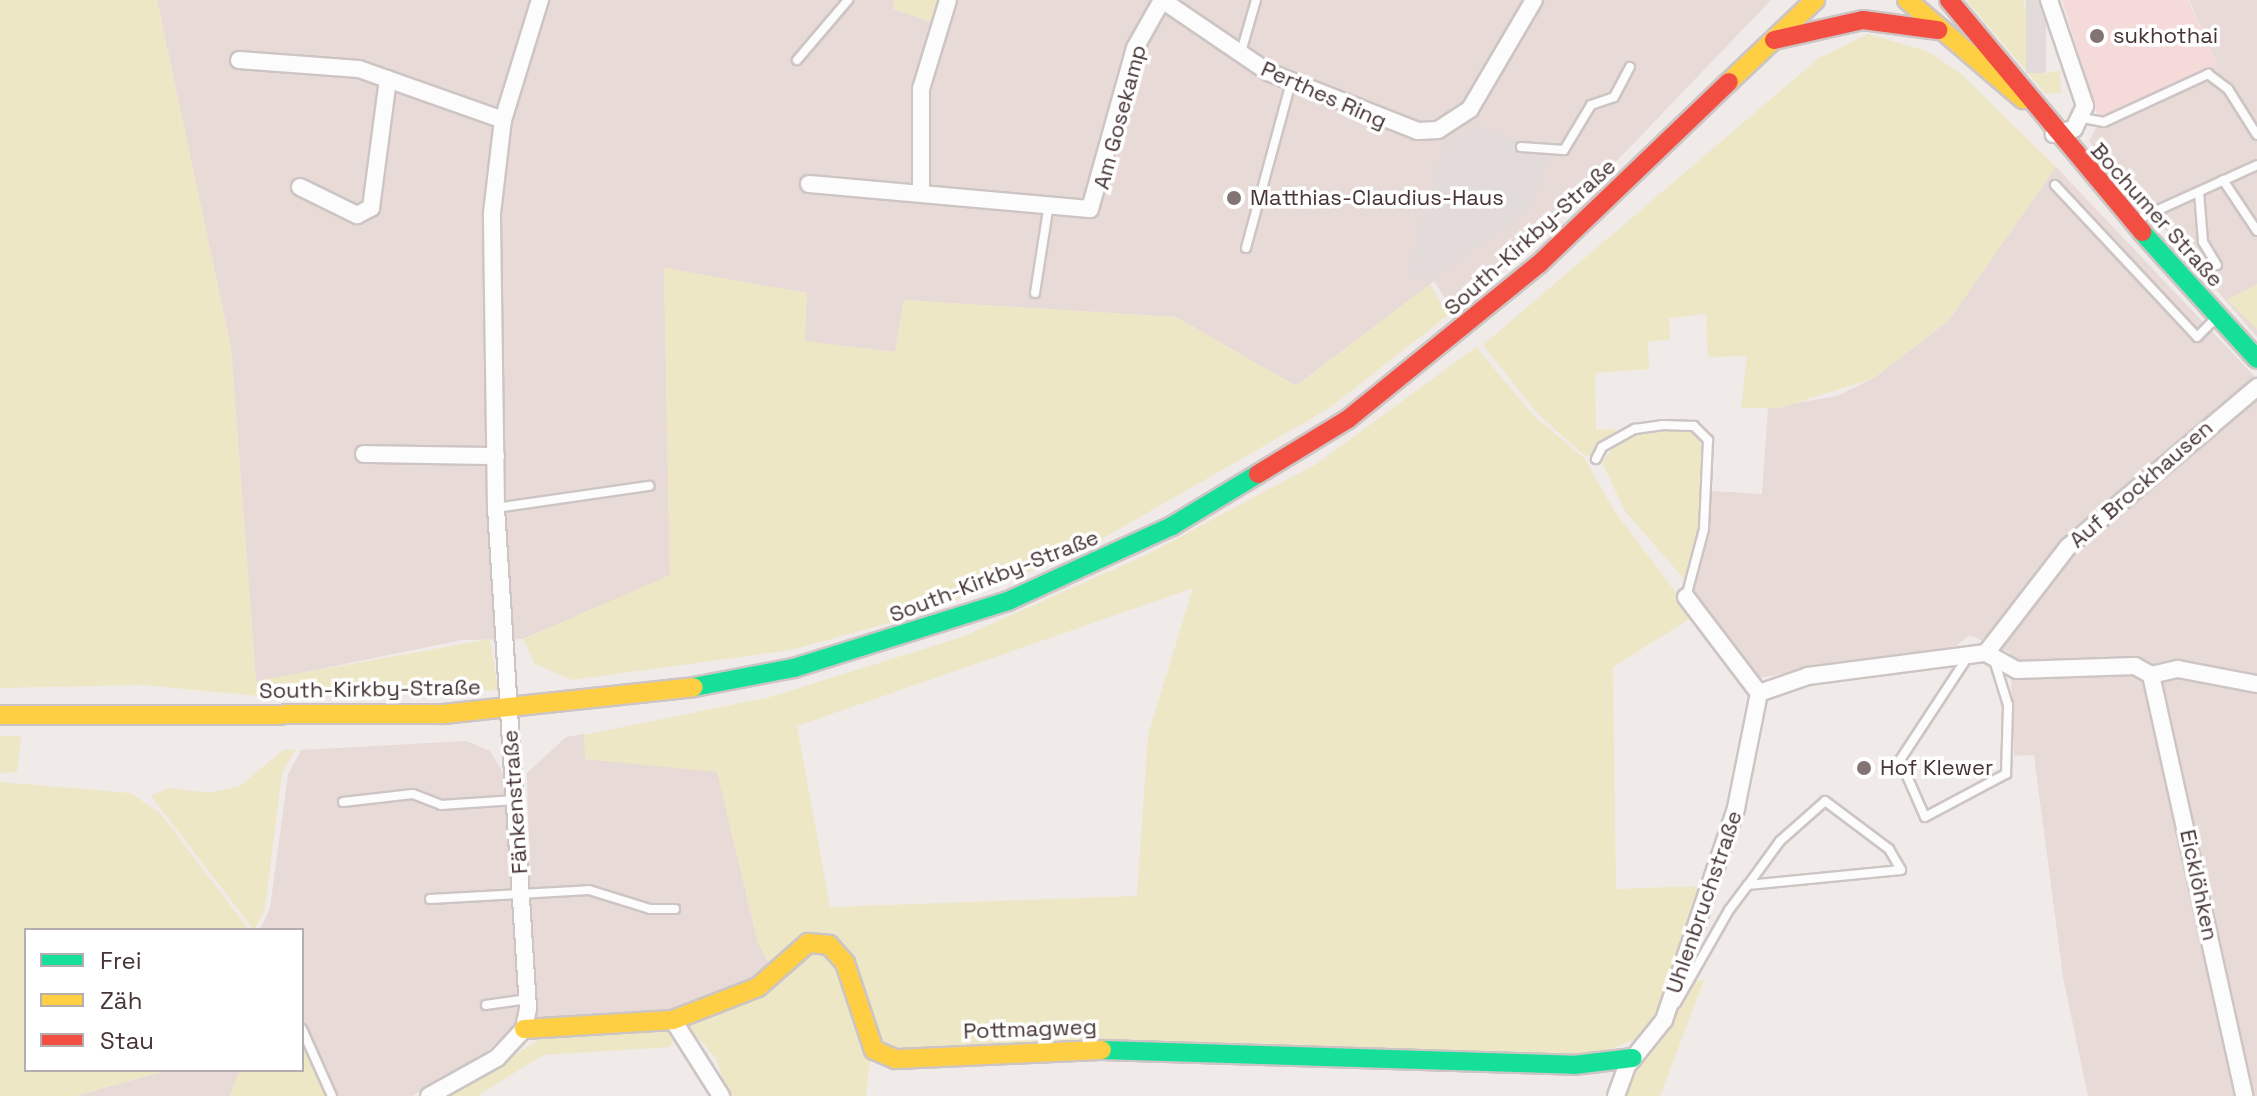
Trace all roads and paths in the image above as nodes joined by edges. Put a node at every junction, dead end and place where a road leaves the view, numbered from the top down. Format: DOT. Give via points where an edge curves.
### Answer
graph roads {
  1 [pos="540,0"];
  2 [pos="848,0"];
  3 [pos="948,0"];
  4 [pos="1162,0"];
  5 [pos="1256,0"];
  6 [pos="1534,0"];
  7 [pos="1907,0"];
  8 [pos="1949,0"];
  9 [pos="2049,0"];
  10 [pos="1810,3"];
  11 [pos="1938,30"];
  12 [pos="1774,40"];
  13 [pos="1239,57"];
  14 [pos="239,60"];
  15 [pos="797,60"];
  16 [pos="1630,67"];
  17 [pos="388,79"];
  18 [pos="1291,82"];
  19 [pos="2024,99"];
  20 [pos="2083,118"];
  21 [pos="503,120"];
  22 [pos="2054,134"];
  23 [pos="2257,135"];
  24 [pos="1521,147"];
  25 [pos="2257,165"];
  26 [pos="2223,180"];
  27 [pos="809,184"];
  28 [pos="2055,185"];
  29 [pos="300,187"];
  30 [pos="921,190"];
  31 [pos="2199,192"];
  32 [pos="1048,210"];
  33 [pos="2132,222"];
  34 [pos="2257,231"];
  35 [pos="1246,248"];
  36 [pos="2217,265"];
  37 [pos="1035,293"];
  38 [pos="2216,318"];
  39 [pos="2257,359"];
  40 [pos="2257,387"];
  41 [pos="364,454"];
  42 [pos="496,456"];
  43 [pos="1596,459"];
  44 [pos="649,486"];
  45 [pos="496,508"];
  46 [pos="1686,597"];
  47 [pos="1967,657"];
  48 [pos="1991,658"];
  49 [pos="2151,675"];
  50 [pos="2257,684"];
  51 [pos="1759,693"];
  52 [pos="508,710"];
  53 [pos="0,715"];
  54 [pos="515,800"];
  55 [pos="343,802"];
  56 [pos="1748,885"];
  57 [pos="522,892"];
  58 [pos="430,899"];
  59 [pos="675,909"];
  60 [pos="529,999"];
  61 [pos="486,1005"];
  62 [pos="673,1020"];
  63 [pos="1664,1020"];
  64 [pos="524,1029"];
  65 [pos="304,1033"];
  66 [pos="1633,1058"];
  67 [pos="332,1096"];
  68 [pos="429,1096"];
  69 [pos="721,1096"];
  70 [pos="1616,1096"];
  71 [pos="2244,1096"];
  1 -- 21 [label="street, Fänkenstraße"];
  2 -- 15 [label="lane"];
  3 -- 30 [label="street" via="921,89"];
  4 -- 13 [label="street, Perthes Ring"];
  4 -- 32 [label="street, Am Gosekamp" via="1135,48 1098,198 1090,209"];
  5 -- 13 [label="lane"];
  6 -- 18 [label="street, Perthes Ring" via="1483,92 1438,130 1388,125"];
  7 -- 11 [label="main road, Bochumer Straße"];
  8 -- 19 [label="main road, Bochumer Straße"];
  9 -- 20 [label="street"];
  10 -- 12 [label="main road, South-Kirkby-Straße"];
  11 -- 12 [label="main road" via="1863,20"];
  11 -- 19 [label="main road, Bochumer Straße"];
  12 -- 52 [label="main road, South-Kirkby-Straße" via="1464,330 1293,458 1172,526 917,635 757,677"];
  13 -- 18 [label="street, Perthes Ring"];
  14 -- 17 [label="street" via="359,69"];
  16 -- 24 [label="lane" via="1614,97 1591,105 1564,150"];
  17 -- 21 [label="street"];
  17 -- 29 [label="street" via="371,208 357,215"];
  18 -- 35 [label="lane"];
  19 -- 22 [label="main road, Bochumer Straße"];
  20 -- 22 [label="street"];
  20 -- 23 [label="lane" via="2104,122 2208,74 2228,89"];
  21 -- 42 [label="street, Fänkenstraße" via="492,213"];
  22 -- 33 [label="main road, Bochumer Straße"];
  25 -- 26 [label="lane"];
  26 -- 31 [label="lane"];
  26 -- 34 [label="lane"];
  27 -- 30 [label="street, Am Gosekamp"];
  28 -- 38 [label="lane" via="2197,337"];
  30 -- 32 [label="street, Am Gosekamp"];
  31 -- 33 [label="lane"];
  31 -- 36 [label="lane" via="2203,242"];
  32 -- 37 [label="lane"];
  33 -- 38 [label="main road, Bochumer Straße"];
  38 -- 39 [label="main road, Bochumer Straße"];
  40 -- 48 [label="street, Auf Brockhausen" via="2068,547"];
  41 -- 42 [label="street"];
  42 -- 45 [label="street, Fänkenstraße"];
  43 -- 46 [label="lane" via="1602,447 1635,429 1694,426 1708,440 1704,529"];
  44 -- 45 [label="lane"];
  45 -- 52 [label="street, Fänkenstraße"];
  46 -- 51 [label="street"];
  47 -- 48 [label="street"];
  47 -- 48 [label="lane" via="1900,760 1925,817 2006,774 2008,705"];
  47 -- 51 [label="street" via="1808,676"];
  48 -- 49 [label="street" via="2017,670 2135,666"];
  49 -- 50 [label="street" via="2178,669"];
  49 -- 71 [label="street, Eicklöhken"];
  51 -- 63 [label="street, Uhlenbruchstraße" via="1736,808"];
  52 -- 53 [label="main road, South-Kirkby-Straße"];
  52 -- 54 [label="street, Fänkenstraße"];
  54 -- 55 [label="lane" via="441,805 413,794"];
  54 -- 57 [label="street, Fänkenstraße"];
  56 -- 56 [label="lane" via="1802,817 1825,801 1889,849 1901,870"];
  56 -- 63 [label="lane"];
  57 -- 58 [label="lane"];
  57 -- 59 [label="lane" via="589,890 650,909"];
  57 -- 60 [label="street, Fänkenstraße"];
  60 -- 61 [label="lane"];
  60 -- 64 [label="street, Fänkenstraße"];
  62 -- 64 [label="main road, Pottmagweg"];
  62 -- 66 [label="main road, Pottmagweg" via="758,987 783,958 808,943 829,945 845,963 861,1024 874,1050 895,1059 1054,1048 1574,1065"];
  62 -- 69 [label="street"];
  63 -- 66 [label="street, Uhlenbruchstraße"];
  64 -- 68 [label="street" via="497,1058"];
  65 -- 67 [label="lane"];
  66 -- 70 [label="street, Uhlenbruchstraße"];
}
